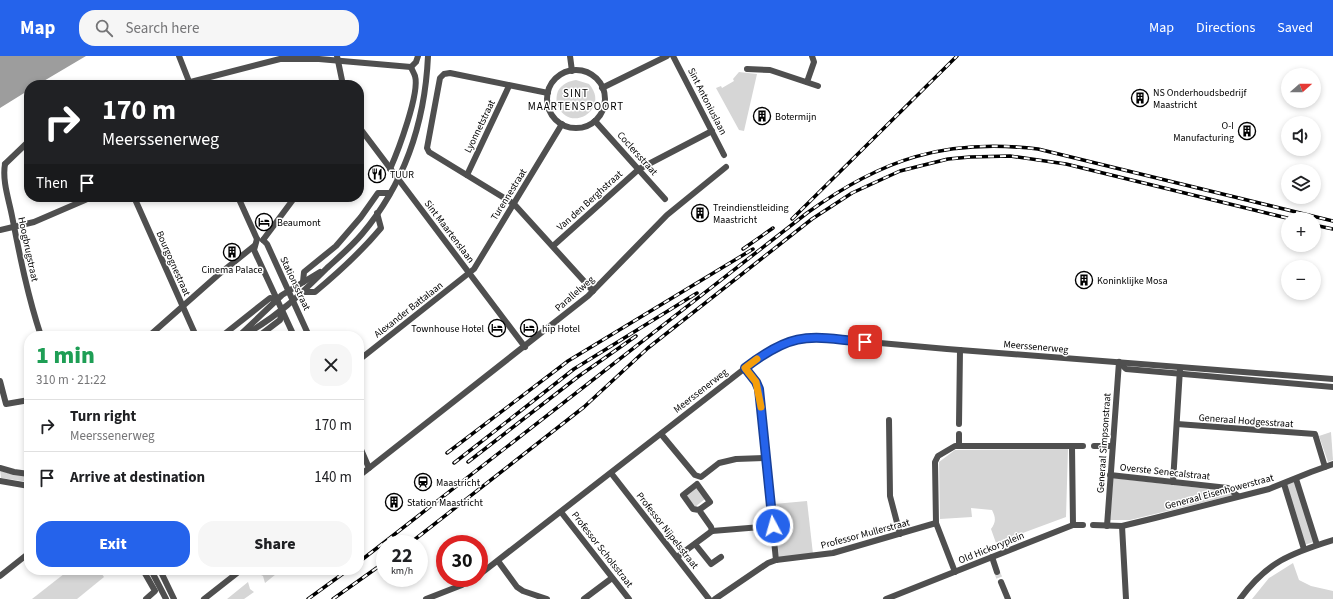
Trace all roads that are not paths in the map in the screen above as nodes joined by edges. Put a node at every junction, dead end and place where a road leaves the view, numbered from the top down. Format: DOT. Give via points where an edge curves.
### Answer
graph roads {
  1 [pos="179,56"];
  2 [pos="418,56"];
  3 [pos="428,56"];
  4 [pos="570,56"];
  5 [pos="667,56"];
  6 [pos="673,56"];
  7 [pos="812,56"];
  8 [pos="337,59"];
  9 [pos="411,68"];
  10 [pos="747,70"];
  11 [pos="572,71"];
  12 [pos="188,80"];
  13 [pos="204,80"];
  14 [pos="342,80"];
  15 [pos="807,82"];
  16 [pos="509,86"];
  17 [pos="818,86"];
  18 [pos="602,88"];
  19 [pos="548,93"];
  20 [pos="595,121"];
  21 [pos="562,124"];
  22 [pos="712,131"];
  23 [pos="364,134"];
  24 [pos="24,146"];
  25 [pos="724,156"];
  26 [pos="0,159"];
  27 [pos="5,164"];
  28 [pos="726,167"];
  29 [pos="390,169"];
  30 [pos="639,169"];
  31 [pos="466,175"];
  32 [pos="398,179"];
  33 [pos="390,193"];
  34 [pos="665,199"];
  35 [pos="80,202"];
  36 [pos="136,202"];
  37 [pos="241,202"];
  38 [pos="291,202"];
  39 [pos="514,204"];
  40 [pos="378,213"];
  41 [pos="14,227"];
  42 [pos="0,230"];
  43 [pos="260,240"];
  44 [pos="254,246"];
  45 [pos="553,246"];
  46 [pos="328,267"];
  47 [pos="470,274"];
  48 [pos="303,282"];
  49 [pos="288,291"];
  50 [pos="593,291"];
  51 [pos="305,292"];
  52 [pos="277,300"];
  53 [pos="293,302"];
  54 [pos="182,306"];
  55 [pos="282,311"];
  56 [pos="40,331"];
  57 [pos="154,331"];
  58 [pos="194,331"];
  59 [pos="228,331"];
  60 [pos="244,331"];
  61 [pos="250,331"];
  62 [pos="266,331"];
  63 [pos="292,331"];
  64 [pos="307,331"];
  65 [pos="525,347"];
  66 [pos="960,350"];
  67 [pos="364,356"];
  68 [pos="1119,362"];
  69 [pos="745,368"];
  70 [pos="1180,370"];
  71 [pos="1332,379"];
  72 [pos="0,381"];
  73 [pos="1331,387"];
  74 [pos="24,401"];
  75 [pos="889,420"];
  76 [pos="959,424"];
  77 [pos="1177,424"];
  78 [pos="661,434"];
  79 [pos="959,434"];
  80 [pos="959,446"];
  81 [pos="1072,446"];
  82 [pos="1083,446"];
  83 [pos="1094,446"];
  84 [pos="1112,446"];
  85 [pos="364,457"];
  86 [pos="766,458"];
  87 [pos="1333,464"];
  88 [pos="1326,467"];
  89 [pos="0,468"];
  90 [pos="369,468"];
  91 [pos="364,472"];
  92 [pos="24,473"];
  93 [pos="611,473"];
  94 [pos="1110,476"];
  95 [pos="1296,479"];
  96 [pos="0,481"];
  97 [pos="1173,482"];
  98 [pos="1284,484"];
  99 [pos="24,485"];
  100 [pos="1238,496"];
  101 [pos="699,510"];
  102 [pos="561,512"];
  103 [pos="936,523"];
  104 [pos="1073,525"];
  105 [pos="1083,525"];
  106 [pos="1093,525"];
  107 [pos="773,526"];
  108 [pos="1107,526"];
  109 [pos="1122,526"];
  110 [pos="712,532"];
  111 [pos="900,534"];
  112 [pos="1333,540"];
  113 [pos="695,544"];
  114 [pos="1317,545"];
  115 [pos="1304,549"];
  116 [pos="721,556"];
  117 [pos="24,557"];
  118 [pos="677,557"];
  119 [pos="992,557"];
  120 [pos="776,560"];
  121 [pos="498,561"];
  122 [pos="488,568"];
  123 [pos="955,572"];
  124 [pos="997,572"];
  125 [pos="146,575"];
  126 [pos="154,575"];
  127 [pos="162,575"];
  128 [pos="235,575"];
  129 [pos="0,576"];
  130 [pos="612,578"];
  131 [pos="1001,582"];
  132 [pos="458,587"];
  133 [pos="146,599"];
  134 [pos="166,599"];
  135 [pos="174,599"];
  136 [pos="204,599"];
  137 [pos="426,599"];
  138 [pos="547,599"];
  139 [pos="584,599"];
  140 [pos="629,599"];
  141 [pos="709,599"];
  142 [pos="715,599"];
  143 [pos="886,599"];
  144 [pos="1008,599"];
  145 [pos="1126,599"];
  146 [pos="1240,599"];
  1 -- 12 [label="street"];
  2 -- 9 [label="street"];
  3 -- 32 [label="street" via="425,93 418,123"];
  4 -- 11 [label="street"];
  5 -- 18 [label="street"];
  6 -- 22 [label="street, Sint Antoniuslaan"];
  7 -- 15 [label="street" via="814,62"];
  8 -- 9 [label="street"];
  8 -- 13 [label="street" via="280,59"];
  8 -- 14 [label="street"];
  9 -- 29 [label="street" via="416,78 410,111"];
  10 -- 15 [label="street" via="770,70"];
  11 -- 18 [label="street" via="590,74 599,81"];
  11 -- 19 [label="street" via="559,76"];
  15 -- 17 [label="street"];
  16 -- 19 [label="street"];
  16 -- 31 [label="street, Lyonnetstraat"];
  16 -- 31 [label="street" via="450,73 440,78 427,148"];
  18 -- 20 [label="street" via="604,104"];
  19 -- 21 [label="street" via="550,111"];
  20 -- 21 [label="street" via="579,128"];
  20 -- 30 [label="street, Coclersstraat"];
  21 -- 39 [label="street, Turennestraat"];
  22 -- 25 [label="street, Sint Antoniuslaan"];
  22 -- 30 [label="street, Van den Berghstraat"];
  23 -- 29 [label="street, Sint Maartenslaan"];
  24 -- 27 [label="street"];
  26 -- 27 [label="street"];
  27 -- 41 [label="street, Hoogbrugstraat" via="4,178"];
  28 -- 50 [label="street, Parallelweg" via="667,215"];
  29 -- 32 [label="street, Sint Maartenslaan"];
  30 -- 34 [label="street, Coclersstraat"];
  30 -- 45 [label="street, Van den Berghstraat"];
  31 -- 39 [label="street"];
  32 -- 33 [label="street"];
  32 -- 47 [label="street, Sint Maartenslaan"];
  33 -- 40 [label="street"];
  33 -- 48 [label="street" via="378,193 336,246 304,272"];
  35 -- 41 [label="street" via="34,222"];
  36 -- 54 [label="street, Bourgognestraat"];
  37 -- 43 [label="street, Stationsstraat"];
  38 -- 43 [label="street"];
  39 -- 45 [label="street"];
  39 -- 47 [label="street, Turennestraat"];
  40 -- 46 [label="street" via="357,239"];
  40 -- 51 [label="street" via="381,228 360,253 315,292"];
  41 -- 42 [label="street"];
  41 -- 56 [label="street, Hoogbrugstraat"];
  43 -- 44 [label="street"];
  43 -- 49 [label="street, Stationsstraat" via="267,244"];
  44 -- 52 [label="street"];
  44 -- 54 [label="street"];
  45 -- 50 [label="street"];
  46 -- 48 [label="street"];
  46 -- 51 [label="street"];
  47 -- 65 [label="street, Sint Maartenslaan"];
  47 -- 67 [label="street, Alexander Battalaan"];
  48 -- 49 [label="street"];
  49 -- 52 [label="street"];
  49 -- 53 [label="street, Stationsstraat"];
  50 -- 65 [label="street, Parallelweg"];
  51 -- 53 [label="street"];
  52 -- 55 [label="street"];
  52 -- 59 [label="street" via="270,298"];
  52 -- 60 [label="street"];
  53 -- 55 [label="street"];
  53 -- 64 [label="street, Stationsstraat"];
  54 -- 57 [label="street"];
  54 -- 58 [label="street, Bourgognestraat"];
  55 -- 61 [label="street"];
  55 -- 62 [label="street" via="280,320"];
  55 -- 63 [label="street"];
  65 -- 90 [label="street, Parallelweg"];
  66 -- 68 [label="street, Meerssenerweg"];
  66 -- 69 [label="street, Meerssenerweg" via="806,338 775,346"];
  66 -- 76 [label="street"];
  68 -- 70 [label="street, Meerssenerweg"];
  68 -- 84 [label="street, Generaal Simpsonstraat"];
  69 -- 78 [label="street, Meerssenerweg"];
  69 -- 86 [label="street" via="759,389"];
  70 -- 71 [label="street, Meerssenerweg"];
  70 -- 73 [label="street, Meerssenerweg"];
  70 -- 77 [label="street"];
  71 -- 73 [label="street, Meerssenerweg"];
  72 -- 74 [label="street" via="6,404"];
  75 -- 111 [label="street" via="890,496"];
  77 -- 88 [label="street, Generaal Hodgesstraat" via="1315,434"];
  77 -- 97 [label="street"];
  78 -- 86 [label="street" via="695,475 701,477 719,463 736,459"];
  78 -- 93 [label="street, Meerssenerweg"];
  79 -- 80 [label="street"];
  80 -- 81 [label="street, Old Hickoryplein"];
  80 -- 103 [label="street, Old Hickoryplein" via="938,456 935,462"];
  81 -- 82 [label="street, Old Hickoryplein"];
  81 -- 104 [label="street"];
  83 -- 84 [label="street"];
  84 -- 94 [label="street, Generaal Simpsonstraat"];
  85 -- 90 [label="street"];
  86 -- 107 [label="street"];
  87 -- 88 [label="street, Generaal Eisenhowerstraat"];
  88 -- 95 [label="street, Generaal Eisenhowerstraat"];
  89 -- 92 [label="street"];
  90 -- 91 [label="street, Parallelweg"];
  93 -- 102 [label="street, Meerssenerweg"];
  93 -- 118 [label="street, Professor Nijpelsstraat"];
  94 -- 97 [label="street, Overste Senecalstraat"];
  94 -- 108 [label="street, Generaal Simpsonstraat"];
  95 -- 98 [label="street, Generaal Eisenhowerstraat"];
  95 -- 114 [label="street"];
  96 -- 99 [label="street"];
  97 -- 100 [label="street, Overste Senecalstraat" via="1228,488"];
  98 -- 100 [label="street, Generaal Eisenhowerstraat"];
  98 -- 115 [label="street"];
  100 -- 109 [label="street, Generaal Eisenhowerstraat"];
  101 -- 101 [label="street" via="693,508 683,495 697,484 710,502"];
  101 -- 110 [label="street"];
  102 -- 121 [label="street, Meerssenerweg"];
  102 -- 130 [label="street, Professor Scholsstraat"];
  103 -- 111 [label="street, Professor Mullerstraat"];
  103 -- 123 [label="street, Old Hickoryplein"];
  104 -- 105 [label="street, Old Hickoryplein"];
  104 -- 119 [label="street, Old Hickoryplein"];
  106 -- 108 [label="street"];
  107 -- 110 [label="street"];
  107 -- 120 [label="street"];
  108 -- 109 [label="street, Generaal Eisenhowerstraat"];
  109 -- 145 [label="street"];
  110 -- 113 [label="street"];
  111 -- 120 [label="street, Professor Mullerstraat" via="833,553"];
  112 -- 114 [label="street"];
  113 -- 116 [label="street" via="711,564"];
  113 -- 118 [label="street"];
  114 -- 115 [label="street"];
  115 -- 146 [label="street" via="1271,566 1253,582"];
  117 -- 129 [label="street"];
  118 -- 141 [label="street, Professor Nijpelsstraat"];
  119 -- 123 [label="street, Old Hickoryplein"];
  119 -- 124 [label="street"];
  120 -- 142 [label="street, Professor Mullerstraat"];
  121 -- 122 [label="street, Meerssenerweg"];
  121 -- 138 [label="street" via="517,587"];
  123 -- 143 [label="street"];
  125 -- 133 [label="street" via="155,591"];
  126 -- 134 [label="street"];
  127 -- 135 [label="street"];
  128 -- 136 [label="street"];
  130 -- 139 [label="street"];
  130 -- 140 [label="street, Professor Scholsstraat"];
  131 -- 144 [label="street"];
  132 -- 137 [label="street"];
}
